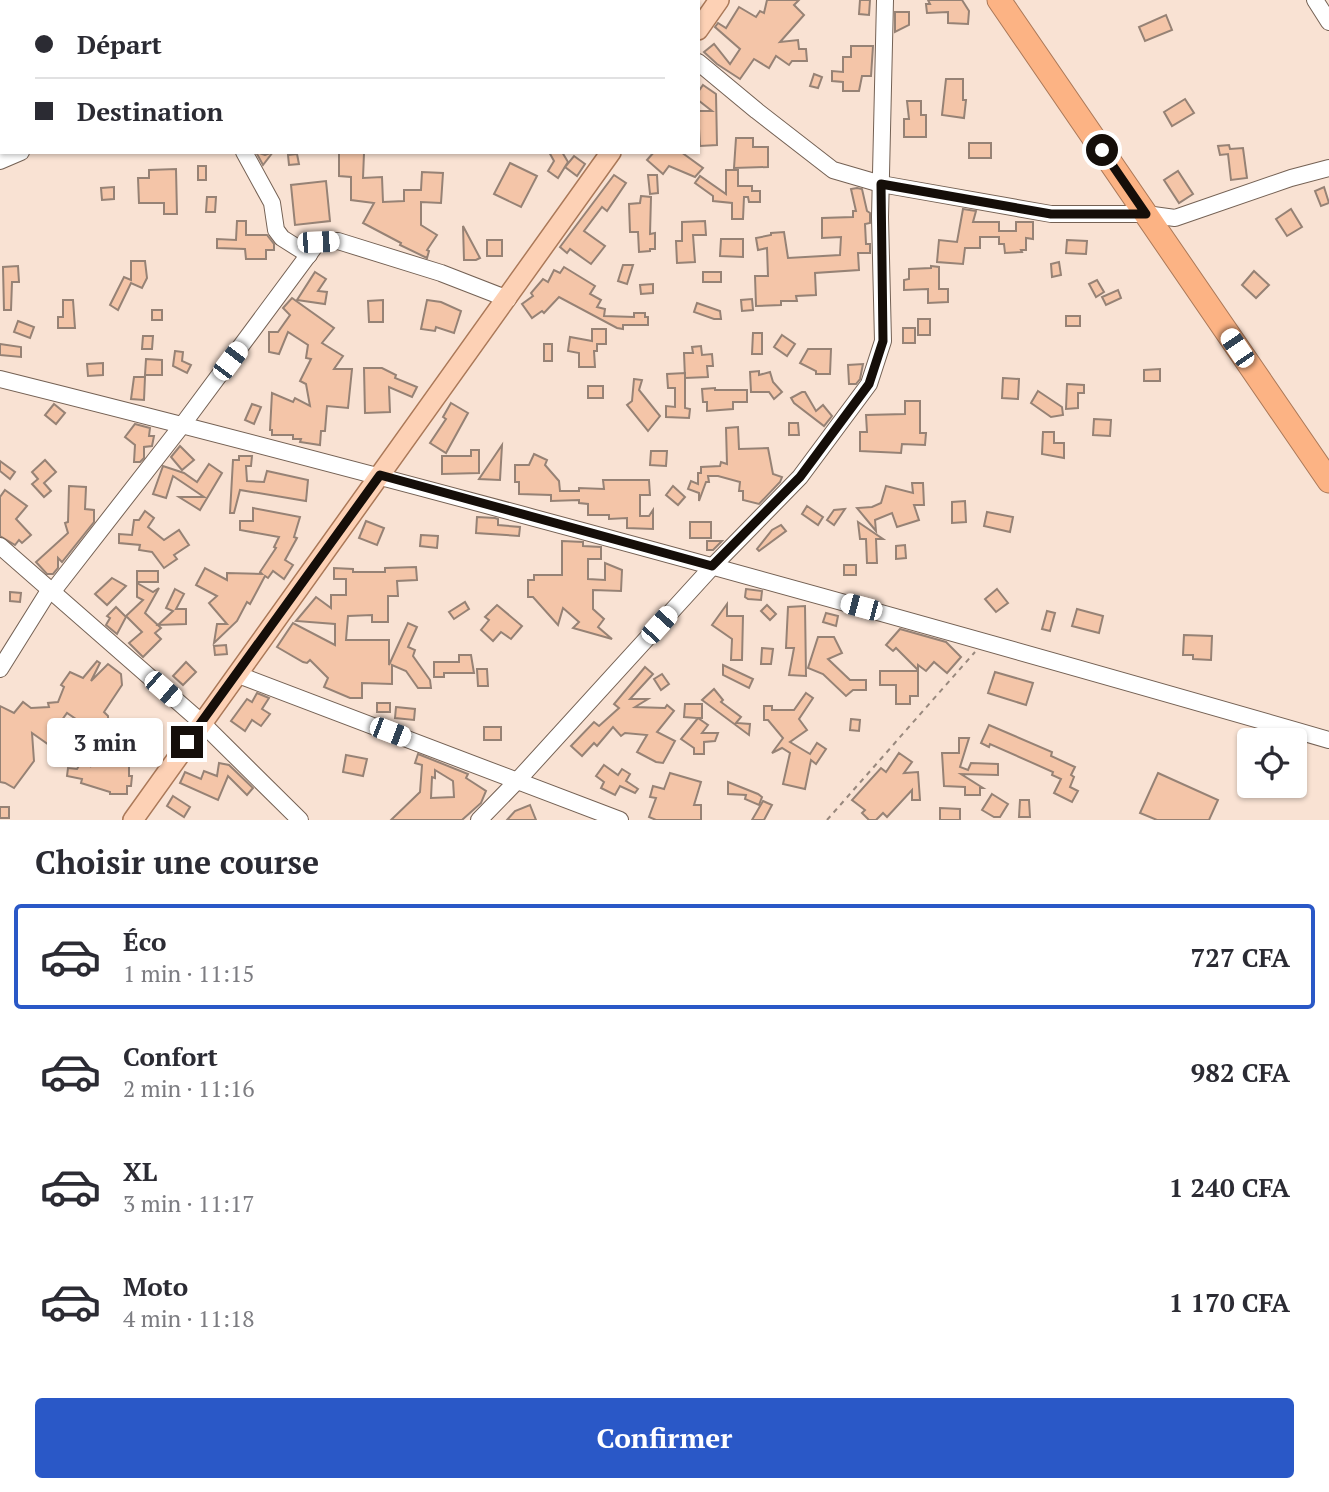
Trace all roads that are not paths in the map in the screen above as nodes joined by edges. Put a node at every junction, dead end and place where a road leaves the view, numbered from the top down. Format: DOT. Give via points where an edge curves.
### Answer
graph roads {
  1 [pos="719,0"];
  2 [pos="885,0"];
  3 [pos="999,0"];
  4 [pos="1315,0"];
  5 [pos="1329,22"];
  6 [pos="700,27"];
  7 [pos="700,64"];
  8 [pos="16,154"];
  9 [pos="245,154"];
  10 [pos="610,154"];
  11 [pos="0,161"];
  12 [pos="1329,168"];
  13 [pos="881,184"];
  14 [pos="1146,214"];
  15 [pos="309,255"];
  16 [pos="508,299"];
  17 [pos="0,379"];
  18 [pos="183,424"];
  19 [pos="380,475"];
  20 [pos="1329,481"];
  21 [pos="0,546"];
  22 [pos="712,566"];
  23 [pos="50,589"];
  24 [pos="0,669"];
  25 [pos="236,674"];
  26 [pos="201,722"];
  27 [pos="1329,740"];
  28 [pos="517,781"];
  29 [pos="133,820"];
  30 [pos="300,820"];
  31 [pos="479,820"];
  32 [pos="620,820"];
  1 -- 6 [label="main road"];
  2 -- 13 [label="street"];
  3 -- 14 [label="highway"];
  4 -- 5 [label="street"];
  7 -- 13 [label="street" via="833,170"];
  8 -- 11 [label="street"];
  9 -- 15 [label="street" via="272,203 276,230"];
  10 -- 16 [label="main road"];
  12 -- 14 [label="street" via="1175,218"];
  13 -- 14 [label="street" via="1051,214"];
  13 -- 22 [label="street" via="883,341 869,384 800,477"];
  14 -- 20 [label="highway"];
  15 -- 16 [label="street" via="318,242 338,241"];
  15 -- 18 [label="street"];
  16 -- 19 [label="main road"];
  17 -- 18 [label="street"];
  18 -- 19 [label="street"];
  18 -- 23 [label="street"];
  19 -- 22 [label="street"];
  19 -- 25 [label="main road"];
  21 -- 23 [label="street"];
  22 -- 27 [label="street"];
  22 -- 28 [label="street"];
  23 -- 24 [label="street"];
  23 -- 26 [label="street"];
  25 -- 26 [label="main road"];
  25 -- 28 [label="street"];
  26 -- 29 [label="main road"];
  26 -- 30 [label="street"];
  28 -- 31 [label="street"];
  28 -- 32 [label="street"];
}
